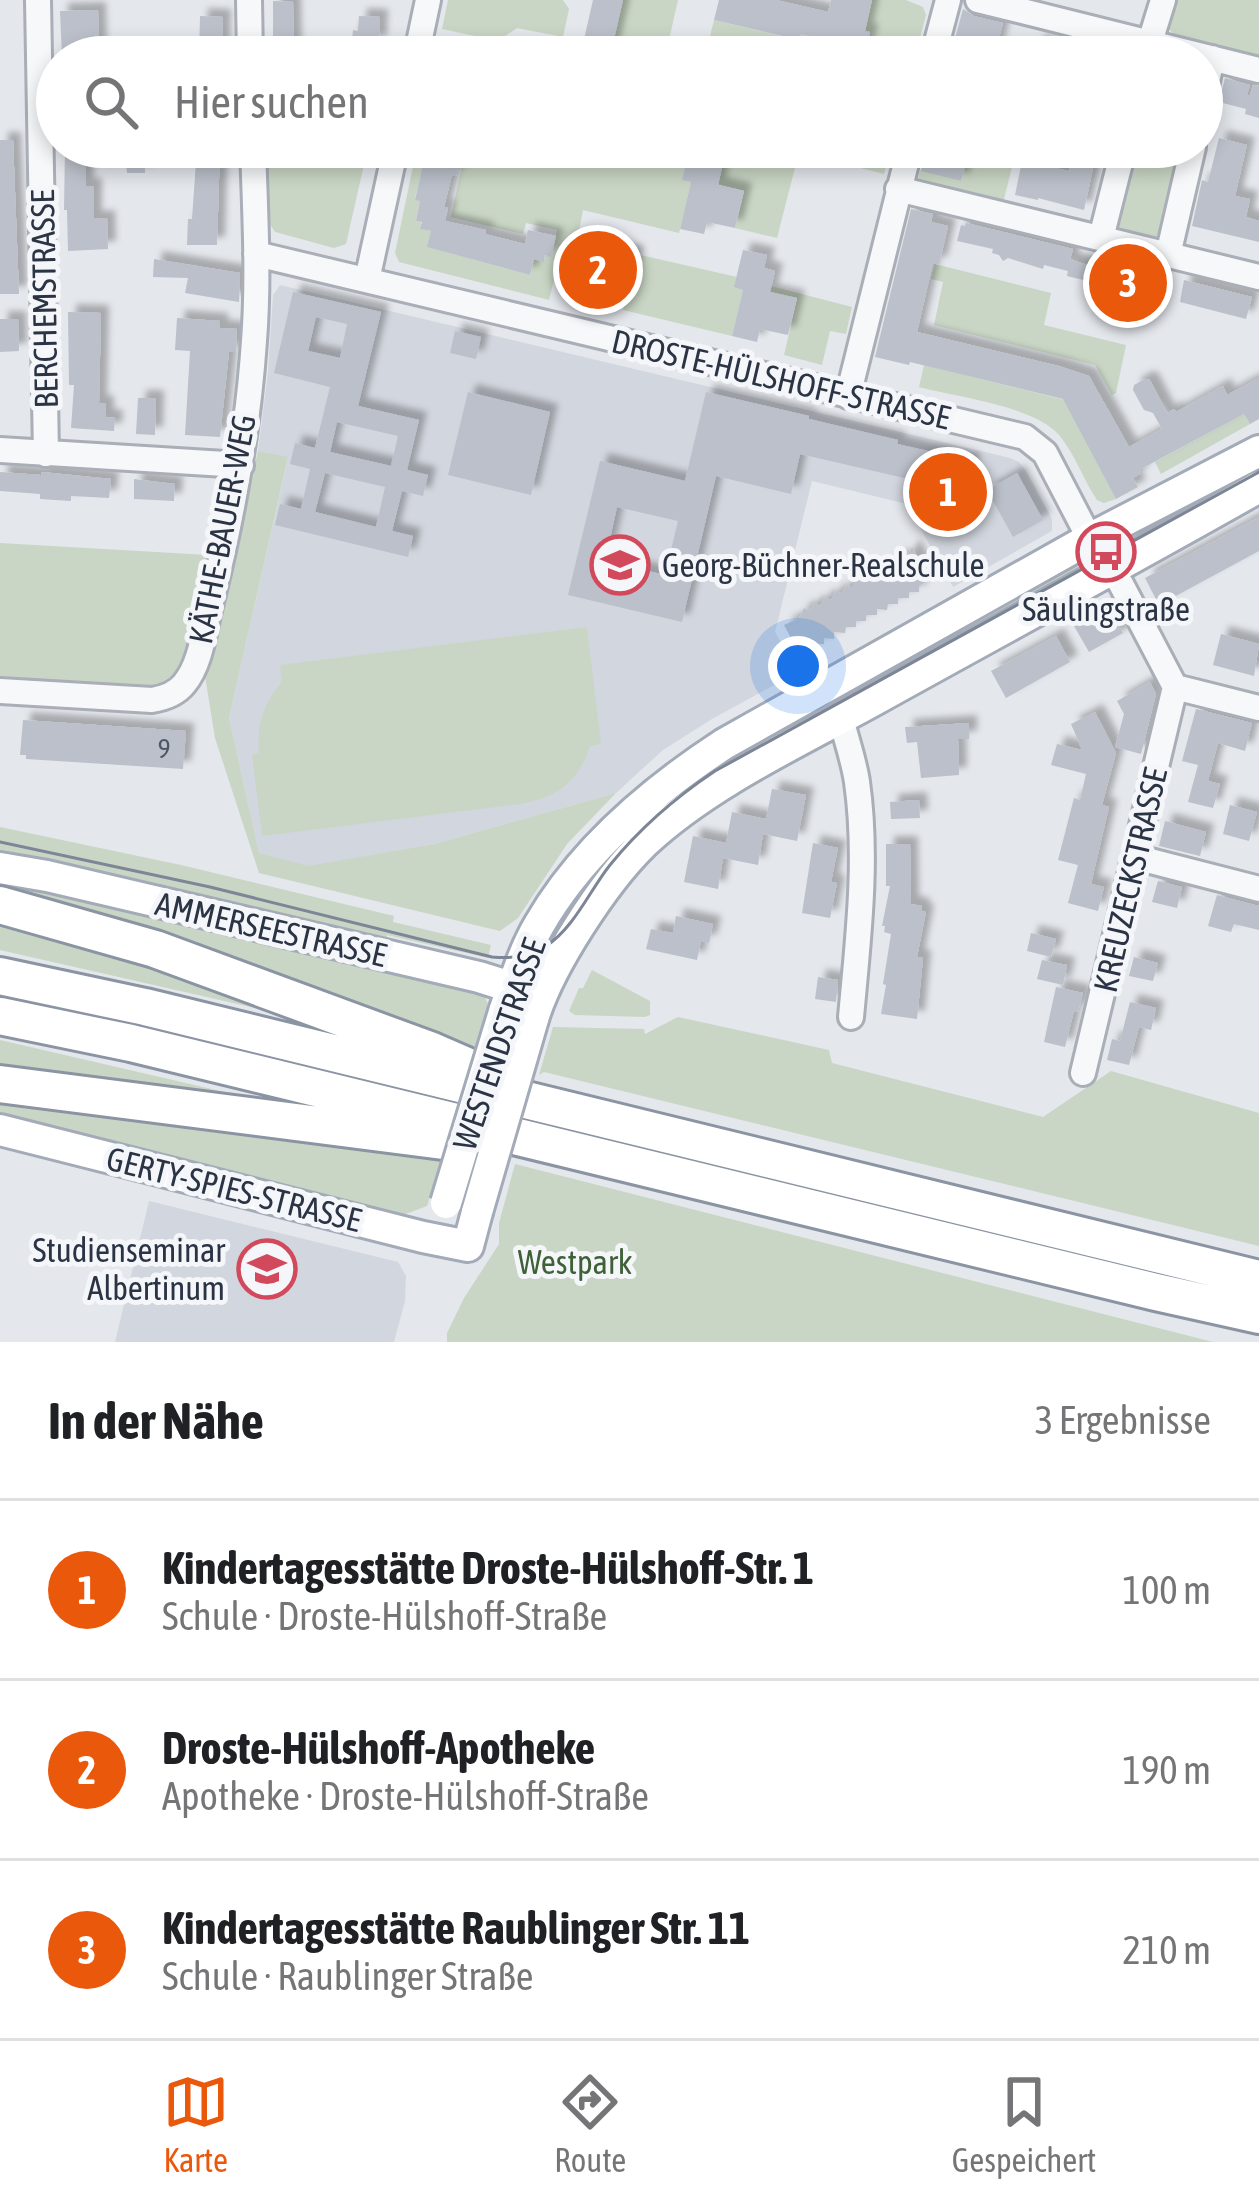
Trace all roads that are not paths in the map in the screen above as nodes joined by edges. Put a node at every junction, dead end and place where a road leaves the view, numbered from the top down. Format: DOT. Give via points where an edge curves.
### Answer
graph roads {
  1 [pos="38,0"];
  2 [pos="249,0"];
  3 [pos="428,0"];
  4 [pos="948,0"];
  5 [pos="978,0"];
  6 [pos="1163,0"];
  7 [pos="39,36"];
  8 [pos="250,36"];
  9 [pos="420,36"];
  10 [pos="939,36"];
  11 [pos="1100,36"];
  12 [pos="1151,36"];
  13 [pos="1223,61"];
  14 [pos="1259,70"];
  15 [pos="41,168"];
  16 [pos="254,168"];
  17 [pos="392,168"];
  18 [pos="904,168"];
  19 [pos="1119,168"];
  20 [pos="1187,168"];
  21 [pos="898,189"];
  22 [pos="1101,238"];
  23 [pos="256,254"];
  24 [pos="1168,255"];
  25 [pos="1259,277"];
  26 [pos="367,280"];
  27 [pos="848,396"];
  28 [pos="0,450"];
  29 [pos="1259,451"];
  30 [pos="46,454"];
  31 [pos="241,465"];
  32 [pos="1259,487"];
  33 [pos="1102,554"];
  34 [pos="1175,687"];
  35 [pos="0,692"];
  36 [pos="1259,708"];
  37 [pos="841,718"];
  38 [pos="1135,857"];
  39 [pos="0,868"];
  40 [pos="1259,889"];
  41 [pos="0,905"];
  42 [pos="0,976"];
  43 [pos="522,1005"];
  44 [pos="0,1016"];
  45 [pos="851,1017"];
  46 [pos="1084,1073"];
  47 [pos="0,1084"];
  48 [pos="556,1107"];
  49 [pos="0,1130"];
  50 [pos="692,1180"];
  51 [pos="436,1240"];
  52 [pos="469,1246"];
  53 [pos="1259,1279"];
  54 [pos="1156,1292"];
  55 [pos="1259,1315"];
  56 [pos="1259,1331"];
  1 -- 7 [label="street, BERCHEMSTRASSE"];
  2 -- 8 [label="street"];
  3 -- 9 [label="street"];
  4 -- 10 [label="street"];
  5 -- 11 [label="street"];
  6 -- 12 [label="street"];
  13 -- 14 [label="street"];
  15 -- 30 [label="street, BERCHEMSTRASSE"];
  16 -- 23 [label="street, KÄTHE-BAUER-WEG"];
  17 -- 26 [label="street"];
  18 -- 21 [label="street"];
  19 -- 22 [label="street"];
  20 -- 24 [label="street"];
  21 -- 22 [label="street"];
  21 -- 27 [label="street"];
  22 -- 24 [label="street"];
  23 -- 26 [label="street, DROSTE-HÜLSHOFF-STRASSE"];
  23 -- 31 [label="street, KÄTHE-BAUER-WEG"];
  24 -- 25 [label="street"];
  26 -- 27 [label="street, DROSTE-HÜLSHOFF-STRASSE"];
  27 -- 33 [label="street, DROSTE-HÜLSHOFF-STRASSE" via="1033,442"];
  28 -- 30 [label="street"];
  29 -- 33 [label="main road, WESTENDSTRASSE"];
  30 -- 31 [label="street"];
  31 -- 35 [label="street, KÄTHE-BAUER-WEG" via="198,655 182,687 152,700"];
  32 -- 33 [label="main road, WESTENDSTRASSE"];
  33 -- 34 [label="street"];
  33 -- 37 [label="main road, WESTENDSTRASSE"];
  33 -- 43 [label="main road, WESTENDSTRASSE" via="678,774 563,886 536,929"];
  34 -- 36 [label="street"];
  34 -- 38 [label="street, KREUZECKSTRASSE"];
  37 -- 43 [label="main road, WESTENDSTRASSE" via="707,795 644,844"];
  37 -- 45 [label="street" via="860,818"];
  38 -- 40 [label="street"];
  38 -- 46 [label="street, KREUZECKSTRASSE"];
  39 -- 43 [label="main road, AMMERSEESTRASSE" via="242,921"];
  41 -- 48 [label="highway" via="155,949 432,1051"];
  42 -- 48 [label="highway"];
  43 -- 51 [label="main road, WESTENDSTRASSE, bridge"];
  43 -- 52 [label="main road, WESTENDSTRASSE, bridge"];
  44 -- 50 [label="highway"];
  47 -- 50 [label="highway"];
  48 -- 53 [label="highway"];
  49 -- 51 [label="main road, GERTY-SPIES-STRASSE"];
  50 -- 54 [label="highway"];
  51 -- 52 [label="main road, GERTY-SPIES-STRASSE"];
  54 -- 55 [label="highway"];
  54 -- 56 [label="highway"];
}
